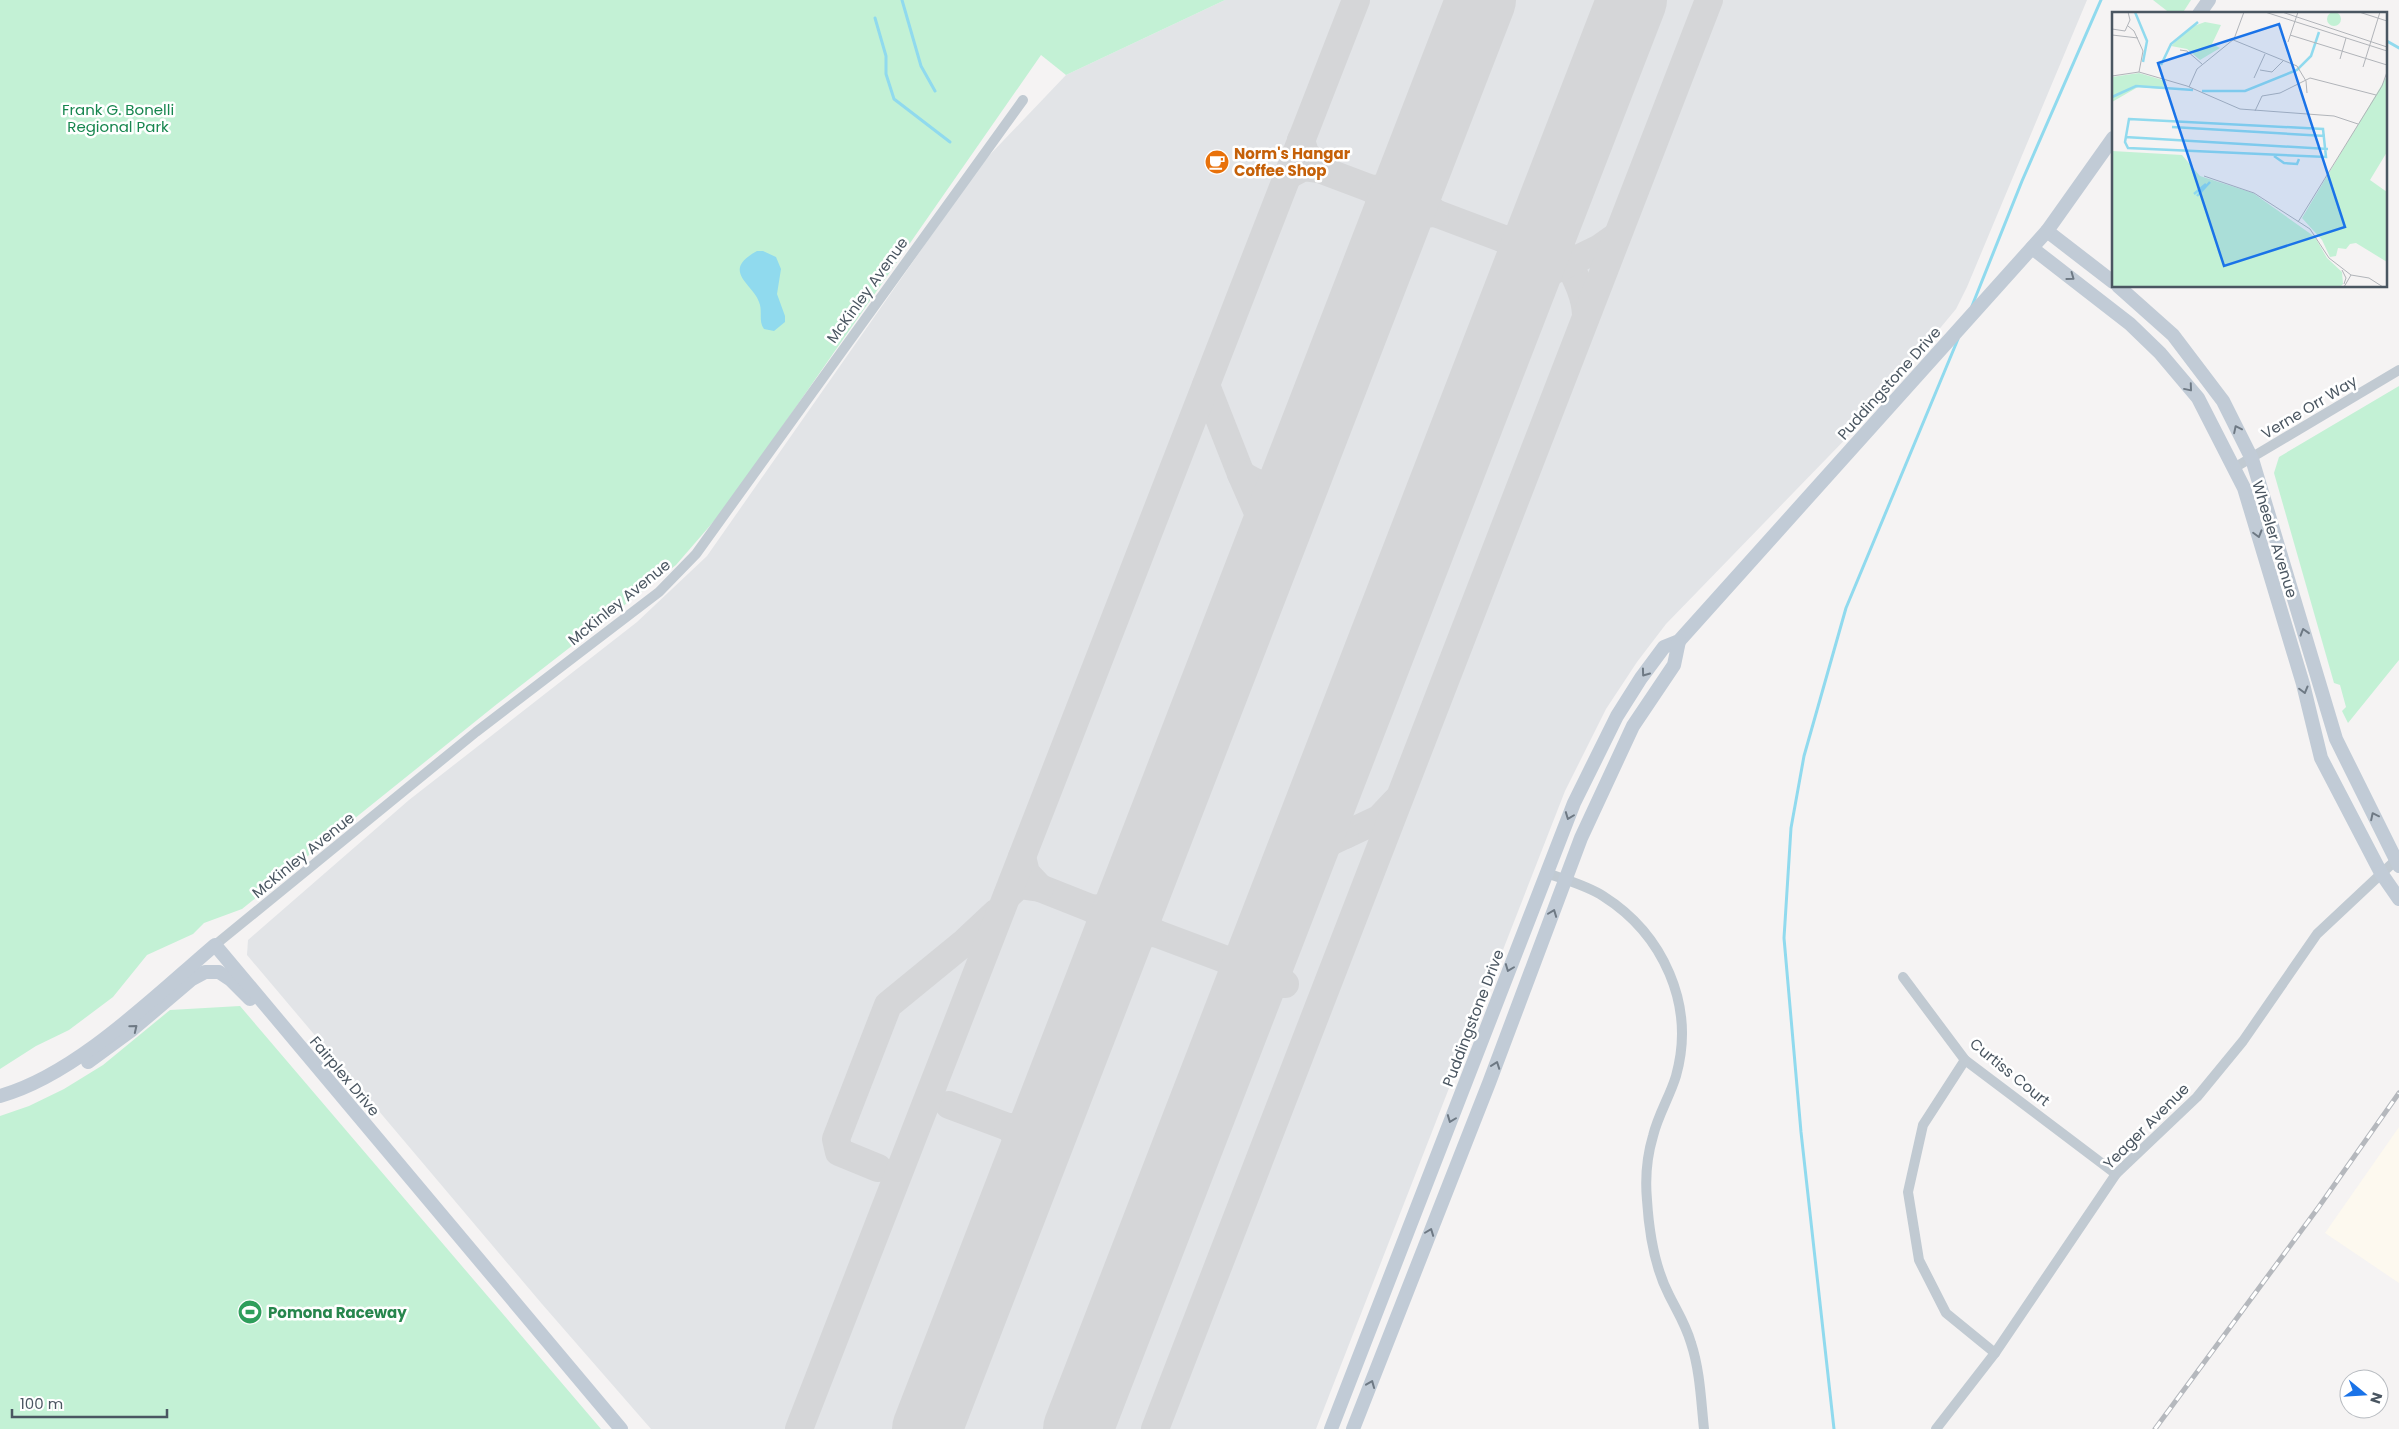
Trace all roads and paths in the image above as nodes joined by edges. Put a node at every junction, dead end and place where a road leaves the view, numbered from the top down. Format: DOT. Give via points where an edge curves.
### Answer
graph roads {
  1 [pos="2209,0"];
  2 [pos="2200,12"];
  3 [pos="1023,100"];
  4 [pos="2112,139"];
  5 [pos="2047,231"];
  6 [pos="2032,248"];
  7 [pos="2112,281"];
  8 [pos="2120,288"];
  9 [pos="2399,370"];
  10 [pos="2252,459"];
  11 [pos="2234,468"];
  12 [pos="1679,641"];
  13 [pos="2397,863"];
  14 [pos="1547,873"];
  15 [pos="2381,873"];
  16 [pos="1565,880"];
  17 [pos="2399,899"];
  18 [pos="216,946"];
  19 [pos="1903,976"];
  20 [pos="288,1033"];
  21 [pos="1965,1060"];
  22 [pos="0,1096"];
  23 [pos="0,1102"];
  24 [pos="2116,1174"];
  25 [pos="1995,1353"];
  26 [pos="621,1429"];
  27 [pos="1332,1429"];
  28 [pos="1353,1429"];
  29 [pos="1704,1429"];
  30 [pos="1936,1429"];
  1 -- 2 [label="street"];
  3 -- 18 [label="street, McKinley Avenue" via="679,574 476,732"];
  4 -- 5 [label="street, Puddingstone Drive"];
  5 -- 6 [label="street, Puddingstone Drive"];
  5 -- 7 [label="street"];
  6 -- 11 [label="street, Wheeler Avenue, one-way" via="2092,293 2160,353 2198,398"];
  6 -- 12 [label="street, Puddingstone Drive"];
  10 -- 8 [label="street, Wheeler Avenue, one-way" via="2223,401 2172,335"];
  9 -- 10 [label="street, Verne Orr Way"];
  10 -- 11 [label="street, Verne Orr Way"];
  13 -- 10 [label="street, Wheeler Avenue, one-way" via="2336,740"];
  11 -- 15 [label="street, Wheeler Avenue, one-way" via="2257,530 2303,684 2321,758"];
  12 -- 14 [label="street, Puddingstone Drive, one-way" via="1664,647 1617,716 1574,803"];
  12 -- 16 [label="street, Puddingstone Drive" via="1674,665 1633,726 1615,761"];
  13 -- 15 [label="street, Yeager Avenue"];
  14 -- 16 [label="street"];
  14 -- 27 [label="street, Puddingstone Drive, one-way"];
  15 -- 17 [label="street, Wheeler Avenue"];
  15 -- 24 [label="street, Yeager Avenue" via="2317,934 2243,1041 2197,1097"];
  28 -- 16 [label="street, Puddingstone Drive, one-way"];
  16 -- 29 [label="street" via="1602,895 1646,933 1670,972 1678,1000 1681,1045 1676,1074 1653,1135 1646,1176 1647,1199 1659,1270 1686,1325 1692,1346"];
  18 -- 20 [label="street, Fairplex Drive"];
  18 -- 22 [label="street" via="76,1059"];
  19 -- 21 [label="street, Curtiss Court"];
  23 -- 20 [label="street, one-way" via="45,1085 82,1066 133,1029 192,979 206,972 219,972 231,980"];
  20 -- 26 [label="street, Fairplex Drive"];
  21 -- 24 [label="street, Curtiss Court"];
  21 -- 25 [label="street" via="1923,1125 1908,1192 1919,1260 1946,1313"];
  24 -- 25 [label="street, Yeager Avenue"];
  25 -- 30 [label="street, Yeager Avenue"];
}
